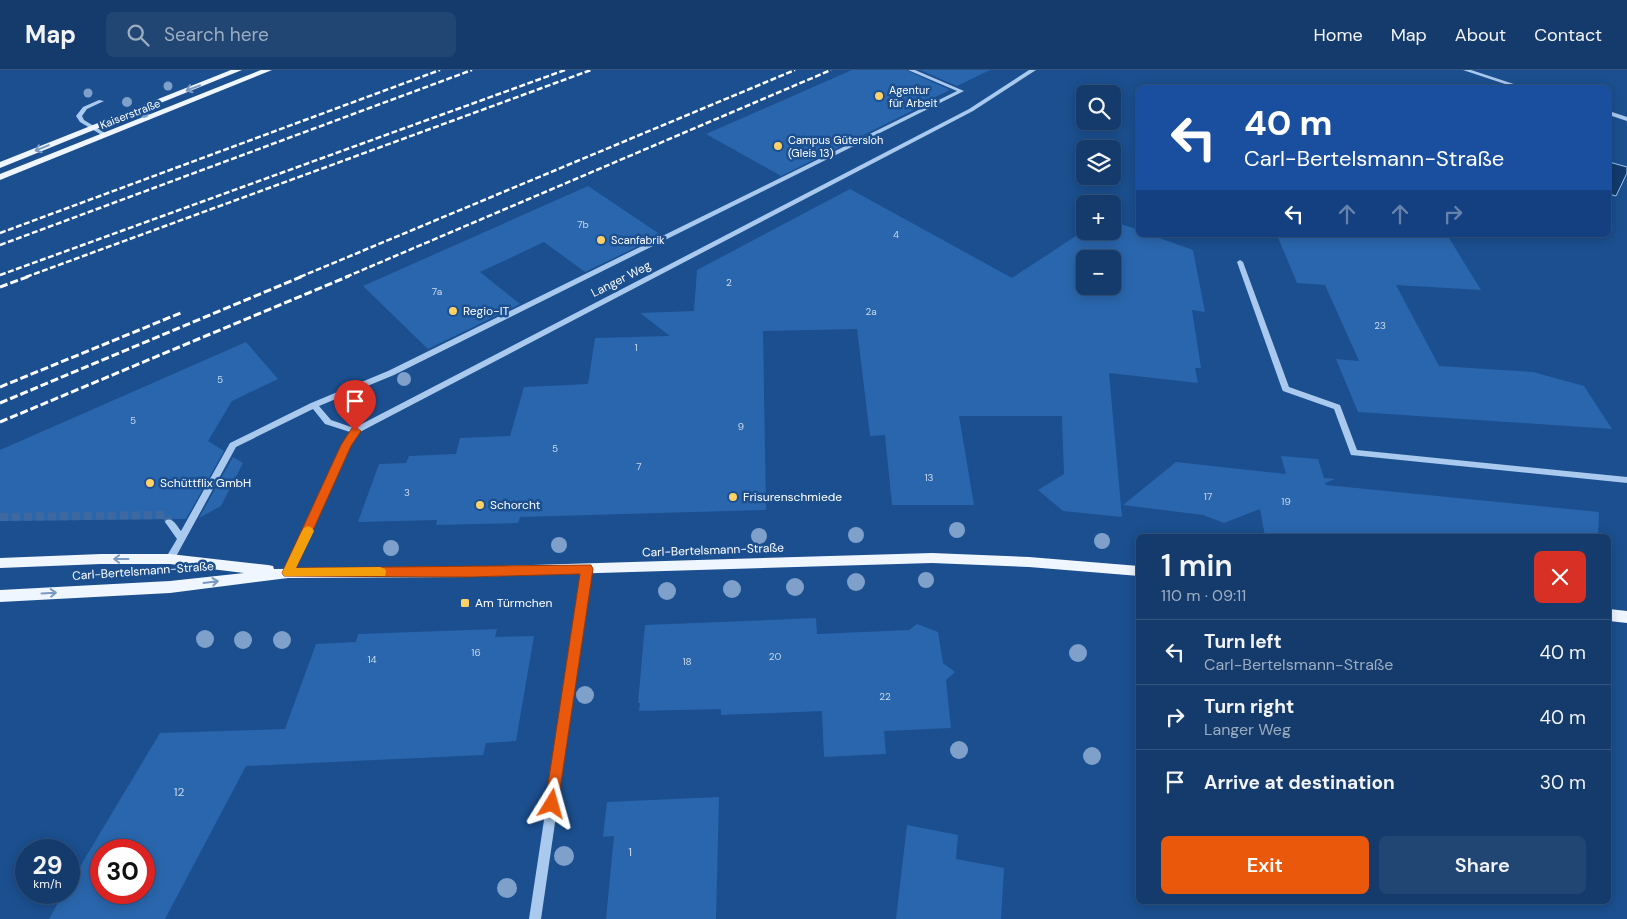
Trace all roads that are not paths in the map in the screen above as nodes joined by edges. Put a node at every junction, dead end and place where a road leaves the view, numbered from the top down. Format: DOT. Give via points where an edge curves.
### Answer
graph roads {
  1 [pos="238,70"];
  2 [pos="268,70"];
  3 [pos="911,70"];
  4 [pos="1033,70"];
  5 [pos="1466,70"];
  6 [pos="1514,85"];
  7 [pos="101,101"];
  8 [pos="1611,114"];
  9 [pos="1627,119"];
  10 [pos="92,128"];
  11 [pos="105,135"];
  12 [pos="0,165"];
  13 [pos="0,177"];
  14 [pos="1240,262"];
  15 [pos="314,405"];
  16 [pos="355,431"];
  17 [pos="1627,480"];
  18 [pos="169,522"];
  19 [pos="182,539"];
  20 [pos="170,559"];
  21 [pos="0,563"];
  22 [pos="587,569"];
  23 [pos="1136,571"];
  24 [pos="288,573"];
  25 [pos="0,596"];
  26 [pos="1611,615"];
  27 [pos="1627,617"];
  28 [pos="535,919"];
  1 -- 10 [label="main road, Kaiserstraße, one-way"];
  2 -- 11 [label="main road, Kaiserstraße"];
  3 -- 15 [label="street" via="961,91 391,373"];
  4 -- 16 [label="street, Langer Weg" via="971,110"];
  5 -- 6 [label="street"];
  7 -- 10 [label="street" via="79,116"];
  8 -- 9 [label="street"];
  10 -- 11 [label="street"];
  10 -- 12 [label="main road, Kaiserstraße, one-way"];
  11 -- 13 [label="main road, Kaiserstraße"];
  14 -- 17 [label="street" via="1286,389 1337,408 1354,453"];
  15 -- 16 [label="street" via="328,422"];
  15 -- 19 [label="street" via="233,445"];
  16 -- 24 [label="street"];
  18 -- 19 [label="street"];
  19 -- 20 [label="street"];
  20 -- 21 [label="main road, Carl-Bertelsmann-Straße, one-way"];
  20 -- 24 [label="main road, Carl-Bertelsmann-Straße"];
  22 -- 23 [label="main road, Carl-Bertelsmann-Straße" via="932,558"];
  22 -- 24 [label="main road, Carl-Bertelsmann-Straße"];
  22 -- 28 [label="street"];
  25 -- 24 [label="main road, Carl-Bertelsmann-Straße, one-way" via="170,587"];
  26 -- 27 [label="main road"];
}
